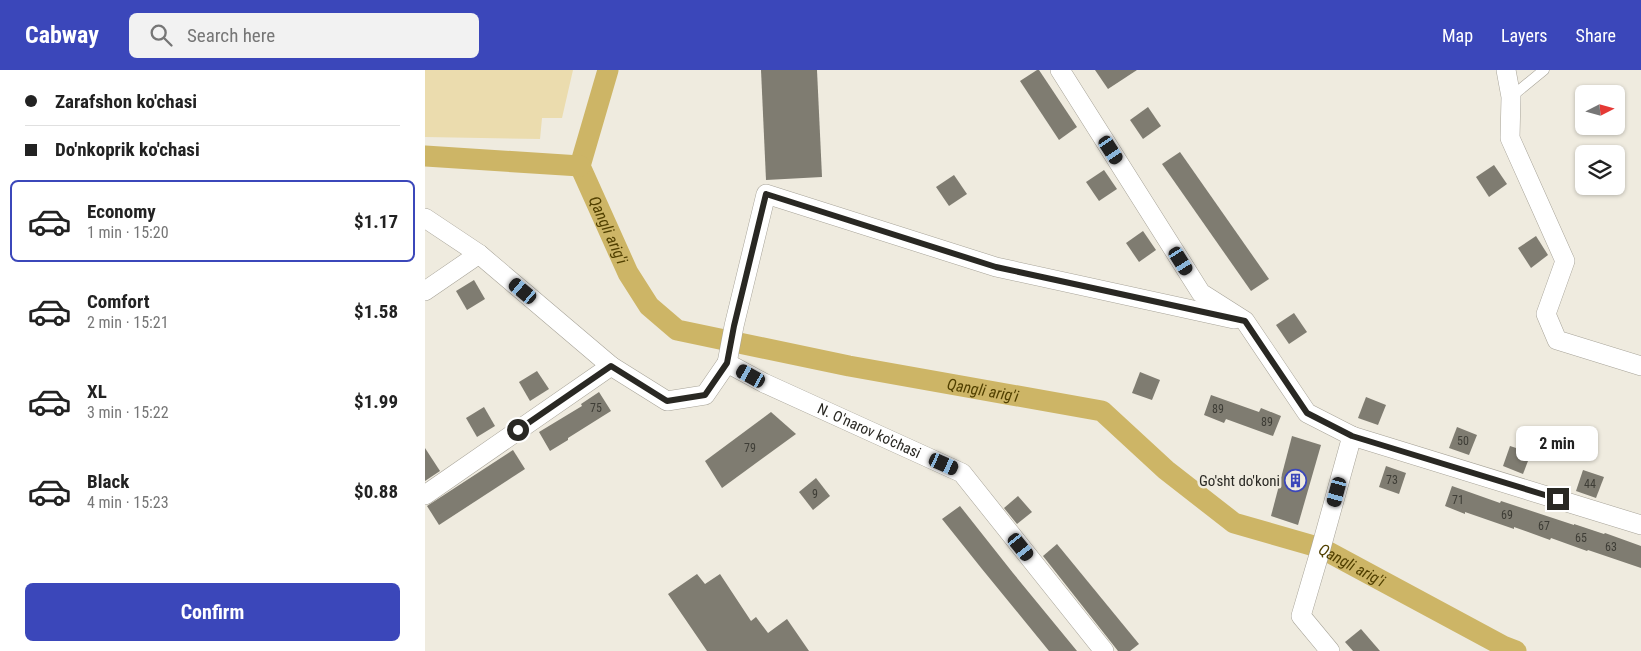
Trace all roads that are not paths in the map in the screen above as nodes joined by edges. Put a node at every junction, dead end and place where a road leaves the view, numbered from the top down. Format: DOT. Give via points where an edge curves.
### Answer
graph roads {
  1 [pos="1060,70"];
  2 [pos="1506,70"];
  3 [pos="1544,70"];
  4 [pos="1511,97"];
  5 [pos="425,218"];
  6 [pos="479,254"];
  7 [pos="425,291"];
  8 [pos="1245,321"];
  9 [pos="727,363"];
  10 [pos="611,366"];
  11 [pos="1641,366"];
  12 [pos="1352,436"];
  13 [pos="425,495"];
  14 [pos="1641,525"];
  15 [pos="1104,651"];
  16 [pos="1331,651"];
  1 -- 8 [label="street" via="1201,293"];
  2 -- 4 [label="street"];
  3 -- 4 [label="lane"];
  4 -- 11 [label="street" via="1511,138 1565,261 1546,314 1557,340"];
  5 -- 6 [label="street"];
  6 -- 7 [label="street"];
  6 -- 10 [label="street"];
  8 -- 9 [label="street" via="996,267 766,194"];
  8 -- 12 [label="street" via="1307,413"];
  9 -- 10 [label="street" via="705,395 667,401"];
  9 -- 15 [label="street, N. O'narov ko'chasi" via="764,383 962,472"];
  10 -- 13 [label="street"];
  12 -- 14 [label="street"];
  12 -- 16 [label="street" via="1301,616"];
}
